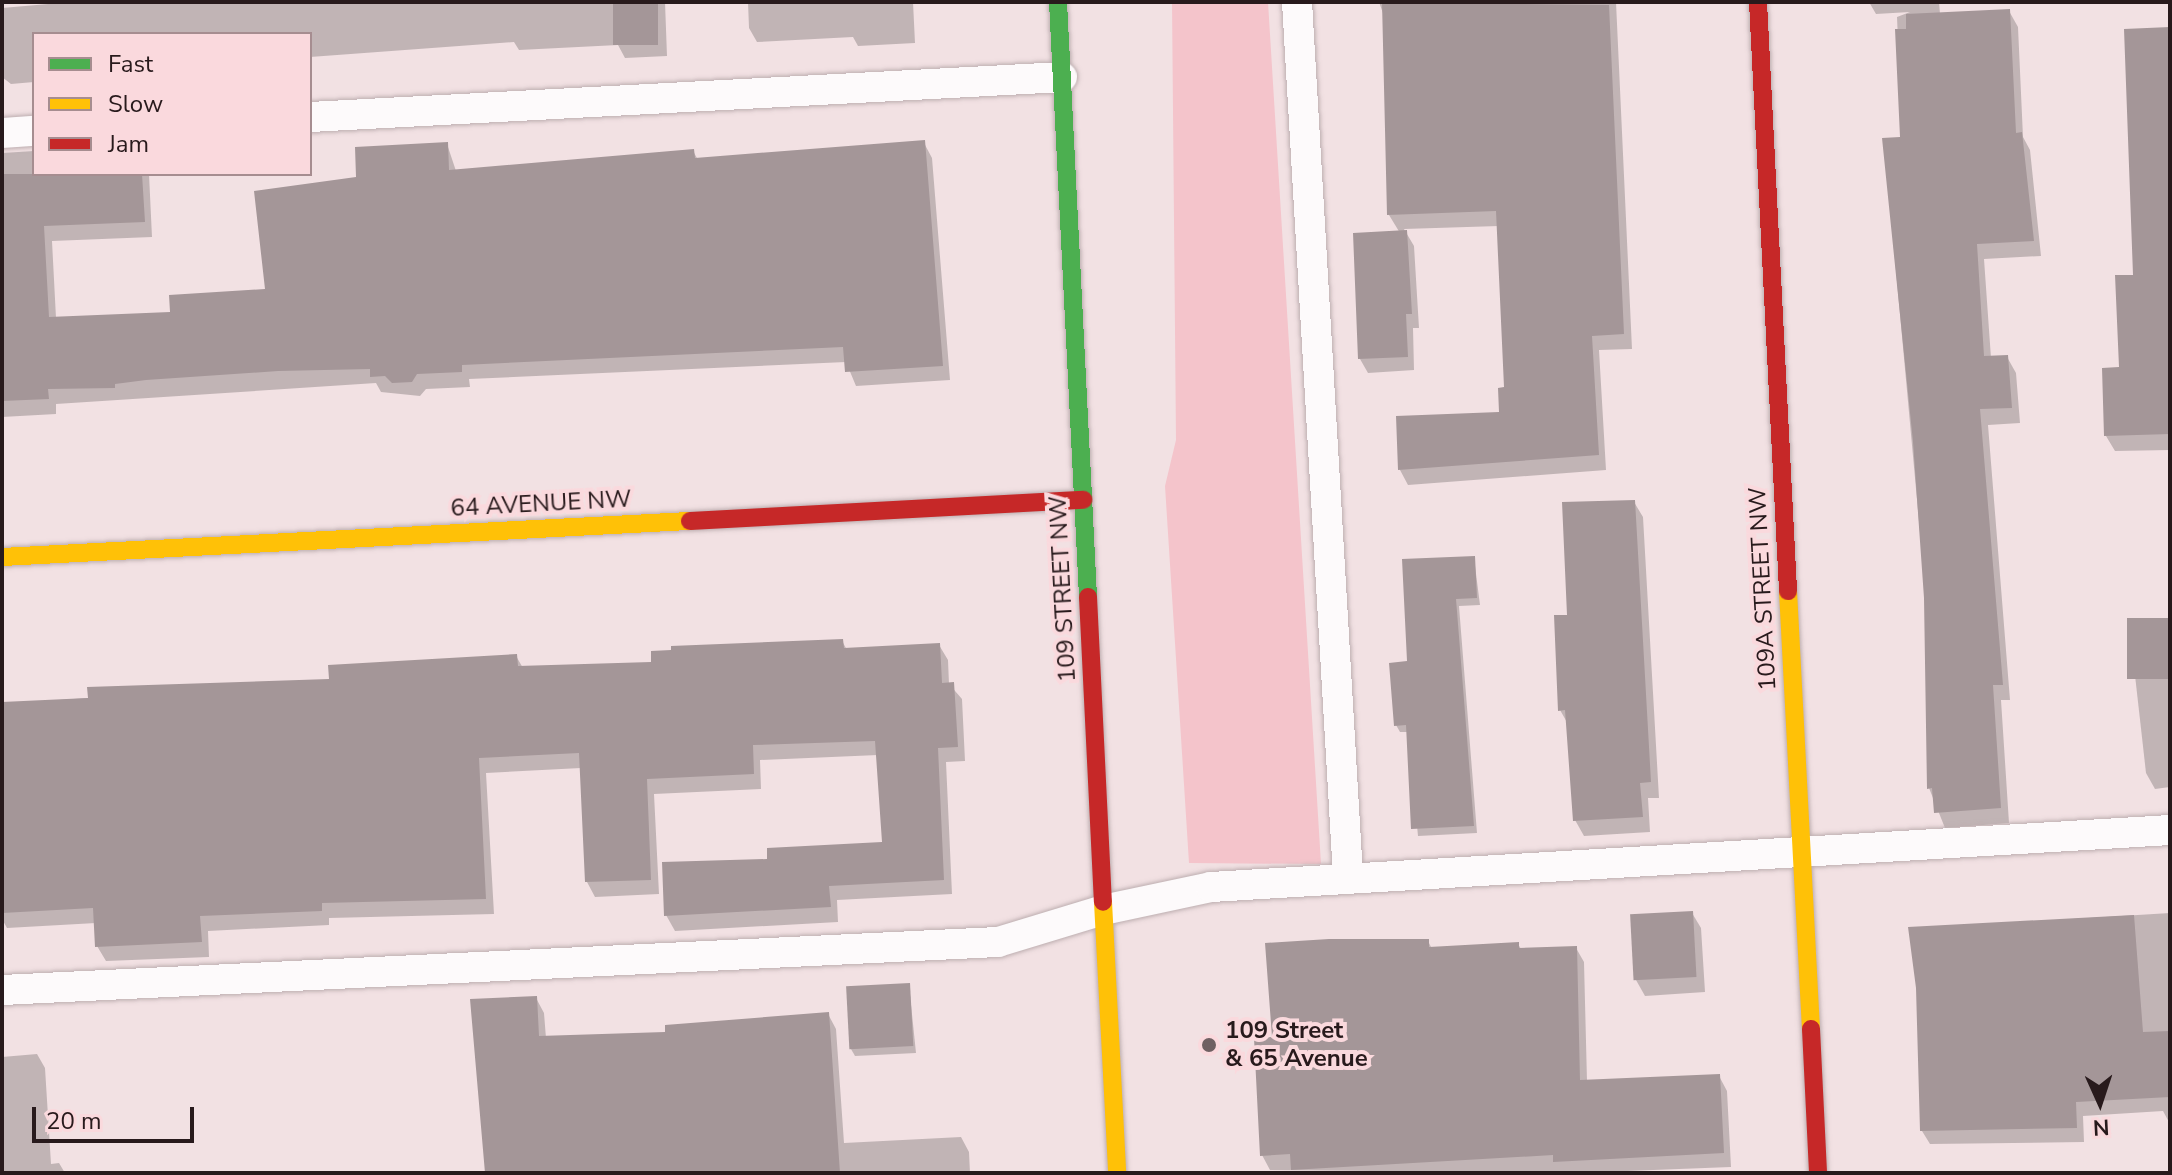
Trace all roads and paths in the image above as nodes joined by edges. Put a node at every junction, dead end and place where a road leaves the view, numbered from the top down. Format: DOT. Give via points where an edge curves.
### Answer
graph roads {
  1 [pos="1058,2"];
  2 [pos="1297,2"];
  3 [pos="1758,2"];
  4 [pos="1062,77"];
  5 [pos="312,117"];
  6 [pos="32,131"];
  7 [pos="2,133"];
  8 [pos="1083,500"];
  9 [pos="2,557"];
  10 [pos="2170,830"];
  11 [pos="1800,850"];
  12 [pos="1348,876"];
  13 [pos="1103,910"];
  14 [pos="2,990"];
  15 [pos="1117,1173"];
  16 [pos="1818,1173"];
  1 -- 4 [label="street, 109 STREET NW"];
  2 -- 12 [label="lane"];
  3 -- 11 [label="street, 109A STREET NW"];
  4 -- 5 [label="lane"];
  4 -- 8 [label="street, 109 STREET NW"];
  6 -- 7 [label="lane"];
  8 -- 9 [label="street, 64 AVENUE NW"];
  8 -- 13 [label="street, 109 STREET NW"];
  10 -- 11 [label="lane"];
  11 -- 12 [label="lane"];
  11 -- 16 [label="street, 109A STREET NW"];
  12 -- 13 [label="lane" via="1211,887"];
  13 -- 14 [label="lane" via="998,942"];
  13 -- 15 [label="street, 109 STREET NW"];
}
